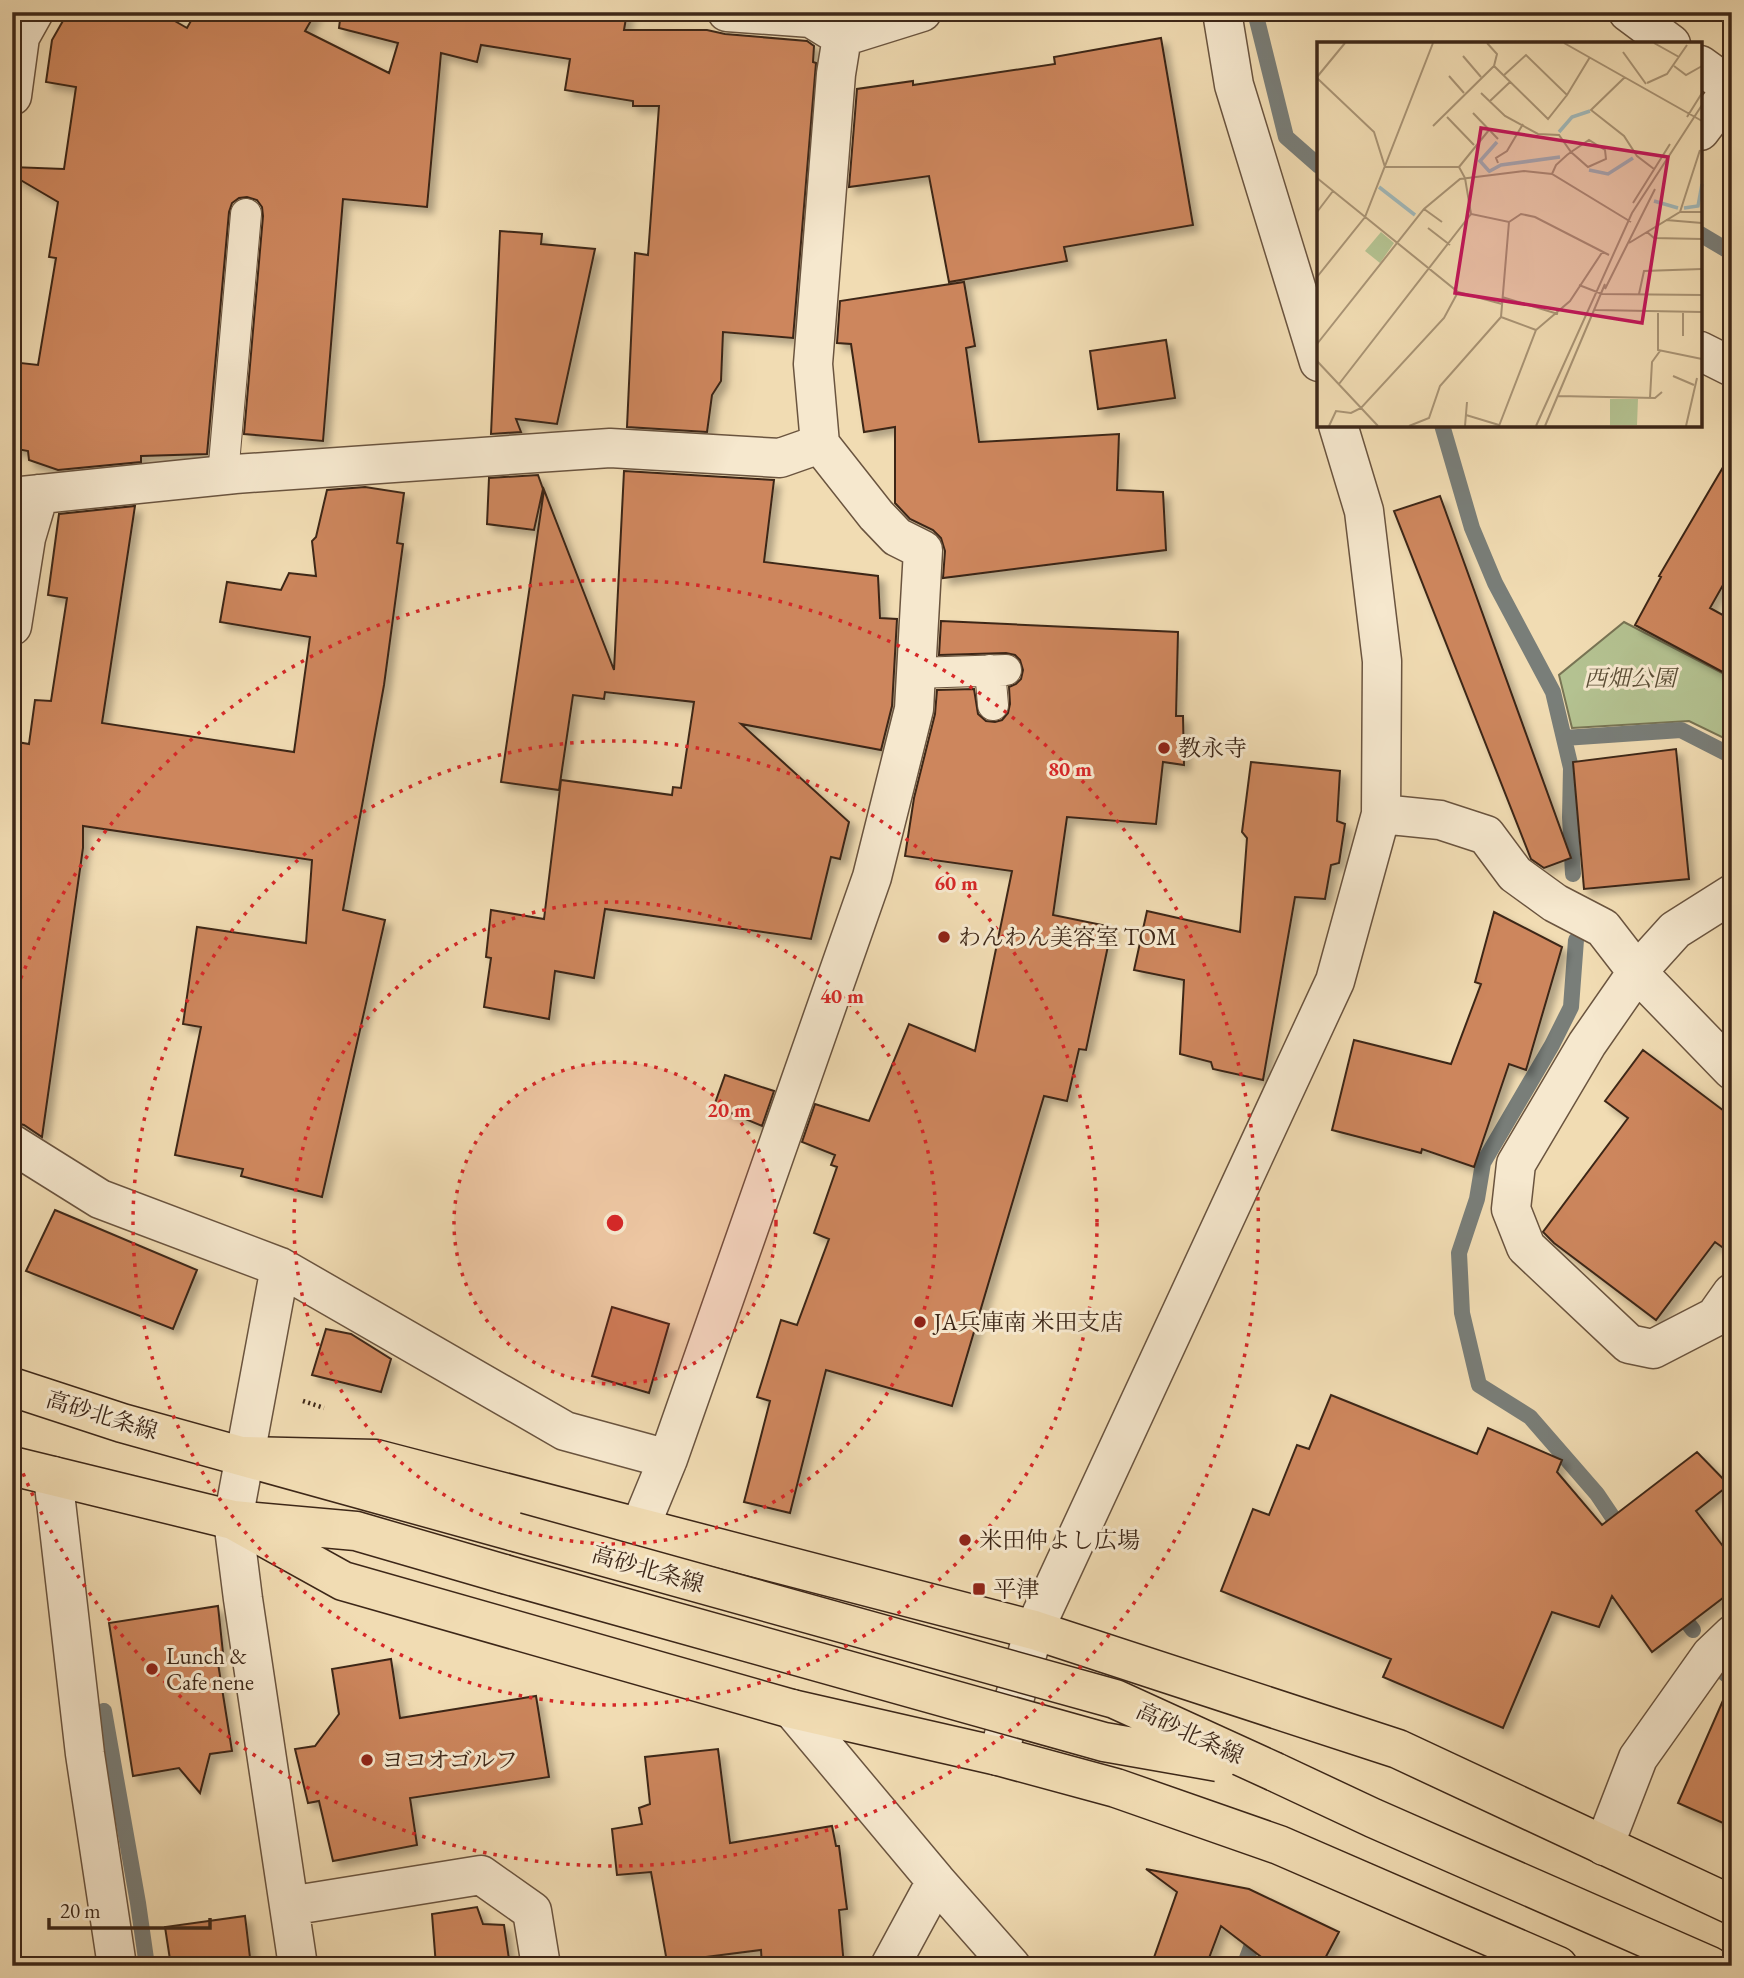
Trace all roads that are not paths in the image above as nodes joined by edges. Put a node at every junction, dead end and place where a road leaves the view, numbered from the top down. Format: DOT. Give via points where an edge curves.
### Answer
graph roads {
  1 [pos="727,12"];
  2 [pos="922,12"];
  3 [pos="1222,12"];
  4 [pos="1628,12"];
  5 [pos="22,28"];
  6 [pos="842,37"];
  7 [pos="1668,42"];
  8 [pos="1702,66"];
  9 [pos="1732,89"];
  10 [pos="12,96"];
  11 [pos="1702,128"];
  12 [pos="246,214"];
  13 [pos="1702,352"];
  14 [pos="1317,355"];
  15 [pos="1732,367"];
  16 [pos="1339,427"];
  17 [pos="820,444"];
  18 [pos="223,475"];
  19 [pos="26,496"];
  20 [pos="12,626"];
  21 [pos="916,673"];
  22 [pos="993,705"];
  23 [pos="1381,814"];
  24 [pos="1732,894"];
  25 [pos="1637,972"];
  26 [pos="1732,1070"];
  27 [pos="12,1144"];
  28 [pos="280,1267"];
  29 [pos="1732,1293"];
  30 [pos="12,1387"];
  31 [pos="244,1456"];
  32 [pos="668,1459"];
  33 [pos="12,1466"];
  34 [pos="53,1476"];
  35 [pos="233,1520"];
  36 [pos="640,1527"];
  37 [pos="1034,1630"];
  38 [pos="1732,1635"];
  39 [pos="792,1709"];
  40 [pos="998,1756"];
  41 [pos="1275,1773"];
  42 [pos="1604,1846"];
  43 [pos="936,1881"];
  44 [pos="1732,1905"];
  45 [pos="289,1906"];
  46 [pos="117,1966"];
  47 [pos="298,1966"];
  48 [pos="541,1966"];
  49 [pos="890,1966"];
  50 [pos="1011,1966"];
  51 [pos="1558,1966"];
  52 [pos="1710,1966"];
  1 -- 6 [label="street" via="811,18"];
  2 -- 6 [label="street"];
  3 -- 14 [label="street" via="1234,85"];
  4 -- 7 [label="street"];
  5 -- 10 [label="street"];
  6 -- 17 [label="street" via="813,364"];
  8 -- 9 [label="street"];
  9 -- 11 [label="street"];
  12 -- 18 [label="lane"];
  13 -- 15 [label="street"];
  16 -- 23 [label="street" via="1364,511 1382,661"];
  17 -- 18 [label="street" via="780,458 610,448"];
  17 -- 21 [label="street" via="897,537 923,550"];
  18 -- 19 [label="street"];
  19 -- 20 [label="street" via="26,538"];
  21 -- 22 [label="lane" via="998,670"];
  21 -- 32 [label="street" via="914,709 872,877"];
  23 -- 25 [label="street" via="1440,820 1486,835 1515,874 1555,903 1603,928"];
  23 -- 37 [label="street" via="1335,981"];
  24 -- 25 [label="street" via="1675,930"];
  25 -- 26 [label="street"];
  25 -- 29 [label="street" via="1587,1044 1516,1164 1511,1209 1526,1247 1629,1344 1653,1349 1715,1317"];
  27 -- 28 [label="street" via="100,1199"];
  28 -- 31 [label="street"];
  28 -- 32 [label="street" via="565,1431"];
  30 -- 31 [label="main road, 高砂北条線"];
  31 -- 35 [label="street"];
  31 -- 36 [label="main road" via="376,1459"];
  31 -- 41 [label="main road, 高砂北条線, bridge" via="1115,1699"];
  32 -- 36 [label="street"];
  33 -- 34 [label="main road, 高砂北条線"];
  34 -- 35 [label="main road, 高砂北条線"];
  34 -- 46 [label="street" via="85,1754"];
  35 -- 39 [label="main road" via="343,1581"];
  35 -- 41 [label="main road, 高砂北条線, bridge" via="356,1531 1104,1741"];
  35 -- 45 [label="street"];
  36 -- 37 [label="main road"];
  37 -- 40 [label="street"];
  37 -- 42 [label="main road" via="1398,1749"];
  38 -- 42 [label="street" via="1711,1655 1638,1758"];
  39 -- 40 [label="main road"];
  39 -- 43 [label="street"];
  40 -- 51 [label="main road" via="1116,1788 1279,1845"];
  41 -- 52 [label="main road, 高砂北条線"];
  42 -- 44 [label="main road"];
  43 -- 49 [label="street"];
  43 -- 50 [label="street"];
  45 -- 47 [label="street"];
  45 -- 48 [label="street" via="481,1875 532,1911"];
}
